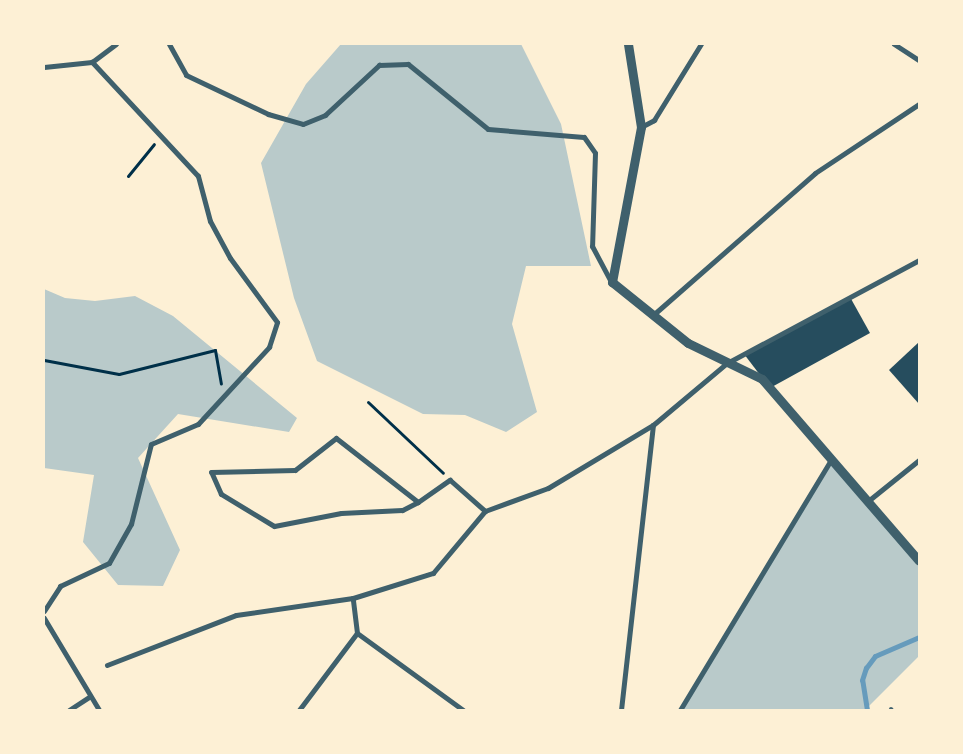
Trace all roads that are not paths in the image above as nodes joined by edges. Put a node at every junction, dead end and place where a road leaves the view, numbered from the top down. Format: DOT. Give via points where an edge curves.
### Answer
graph roads {
  1 [pos="116,44"];
  2 [pos="169,44"];
  3 [pos="628,44"];
  4 [pos="701,44"];
  5 [pos="894,44"];
  6 [pos="919,60"];
  7 [pos="92,62"];
  8 [pos="44,67"];
  9 [pos="919,104"];
  10 [pos="642,127"];
  11 [pos="919,260"];
  12 [pos="612,282"];
  13 [pos="652,315"];
  14 [pos="727,363"];
  15 [pos="653,425"];
  16 [pos="833,457"];
  17 [pos="919,460"];
  18 [pos="418,502"];
  19 [pos="868,502"];
  20 [pos="485,511"];
  21 [pos="919,561"];
  22 [pos="353,598"];
  23 [pos="44,611"];
  24 [pos="44,618"];
  25 [pos="356,633"];
  26 [pos="107,665"];
  27 [pos="89,697"];
  28 [pos="69,710"];
  29 [pos="99,710"];
  30 [pos="298,710"];
  31 [pos="462,710"];
  32 [pos="621,710"];
  33 [pos="680,710"];
  1 -- 7 [label="street"];
  2 -- 12 [label="street" via="186,75 268,114 303,124 325,115 379,65 408,64 488,129 584,137 595,153 592,246"];
  3 -- 10 [label="street"];
  4 -- 10 [label="street" via="654,120"];
  5 -- 6 [label="street"];
  7 -- 8 [label="street"];
  7 -- 23 [label="street" via="198,176 210,221 230,258 277,322 269,347 198,424 151,444 131,524 109,563 60,586"];
  9 -- 13 [label="street" via="815,173"];
  10 -- 12 [label="street"];
  11 -- 14 [label="street"];
  12 -- 13 [label="street"];
  13 -- 14 [label="street" via="688,342"];
  14 -- 15 [label="street"];
  14 -- 16 [label="street" via="762,379"];
  15 -- 20 [label="street" via="548,488"];
  15 -- 32 [label="street"];
  16 -- 19 [label="street"];
  16 -- 33 [label="street"];
  17 -- 19 [label="street"];
  18 -- 18 [label="street" via="336,438 295,470 211,472 221,494 274,526 341,513 402,510"];
  18 -- 20 [label="street" via="450,480"];
  19 -- 21 [label="street"];
  20 -- 22 [label="street" via="433,573"];
  22 -- 25 [label="street"];
  22 -- 26 [label="street" via="236,615"];
  24 -- 27 [label="street"];
  25 -- 30 [label="street"];
  25 -- 31 [label="street"];
  27 -- 28 [label="street"];
  27 -- 29 [label="street"];
}
